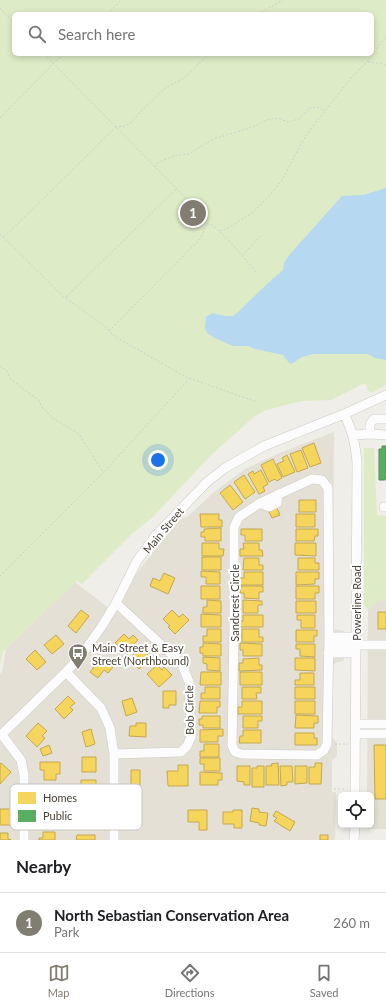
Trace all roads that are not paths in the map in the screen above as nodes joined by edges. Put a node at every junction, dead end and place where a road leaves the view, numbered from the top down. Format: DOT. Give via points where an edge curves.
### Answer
graph roads {
  1 [pos="386,396"];
  2 [pos="344,414"];
  3 [pos="386,419"];
  4 [pos="370,434"];
  5 [pos="353,435"];
  6 [pos="386,435"];
  7 [pos="116,603"];
  8 [pos="328,645"];
  9 [pos="356,645"];
  10 [pos="386,645"];
  11 [pos="66,672"];
  12 [pos="355,724"];
  13 [pos="386,724"];
  14 [pos="355,734"];
  15 [pos="386,734"];
  16 [pos="1,735"];
  17 [pos="114,754"];
  18 [pos="24,784"];
  19 [pos="114,784"];
  20 [pos="353,792"];
  21 [pos="355,828"];
  22 [pos="354,840"];
  1 -- 2 [label="street, Main Street"];
  2 -- 5 [label="street, Powerline Road"];
  2 -- 7 [label="street, Main Street" via="264,446 225,468 207,482 156,535 137,561"];
  3 -- 4 [label="street" via="374,419 370,424"];
  4 -- 5 [label="street"];
  4 -- 6 [label="street"];
  5 -- 9 [label="street, Powerline Road" via="357,462"];
  7 -- 11 [label="street, Main Street"];
  7 -- 17 [label="street, Bob Circle" via="182,664 189,682 190,737 187,746 181,752"];
  8 -- 8 [label="street, Sandcrest Circle" via="328,488 322,480 312,479 260,503 239,517 234,527 232,745 235,752 317,755 324,750 327,744"];
  8 -- 9 [label="street"];
  9 -- 10 [label="street"];
  9 -- 12 [label="street, Powerline Road"];
  11 -- 16 [label="street, Main Street"];
  11 -- 17 [label="street" via="101,708 110,728"];
  12 -- 13 [label="street"];
  12 -- 14 [label="street, Powerline Road"];
  14 -- 15 [label="street"];
  14 -- 20 [label="street, Powerline Road"];
  16 -- 18 [label="street" via="21,760"];
  17 -- 19 [label="street"];
  21 -- 22 [label="street"];
}
